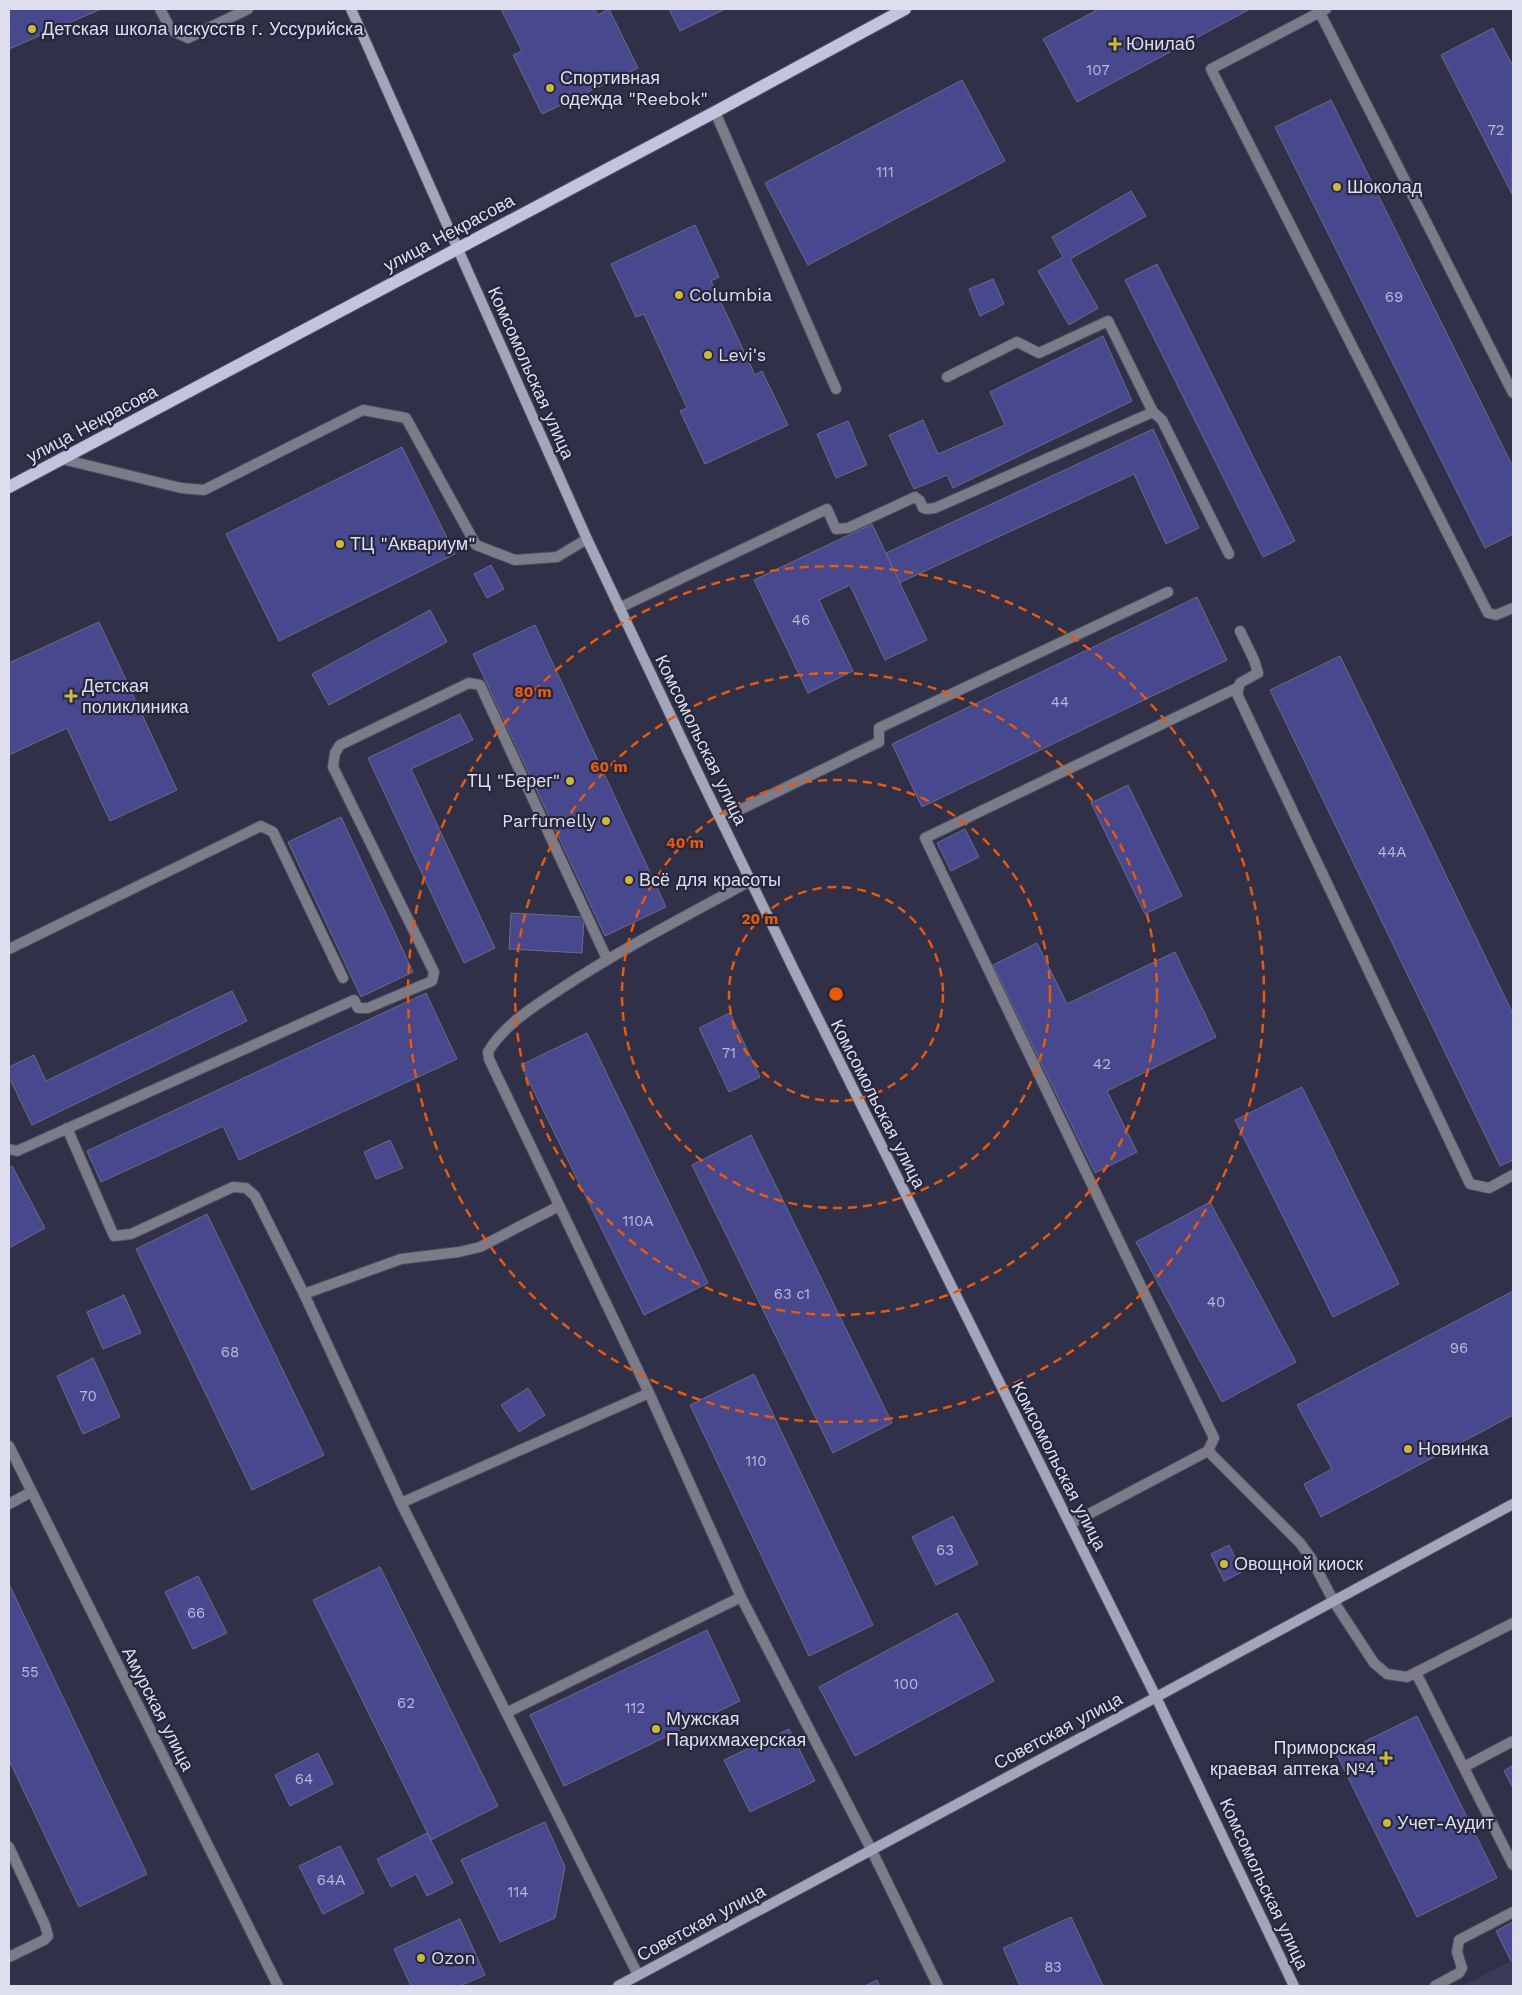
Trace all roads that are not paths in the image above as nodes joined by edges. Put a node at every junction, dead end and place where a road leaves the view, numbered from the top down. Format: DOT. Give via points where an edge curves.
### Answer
graph roads {
  1 [pos="160,9"];
  2 [pos="248,9"];
  3 [pos="351,9"];
  4 [pos="905,9"];
  5 [pos="1321,10"];
  6 [pos="716,112"];
  7 [pos="457,248"];
  8 [pos="947,377"];
  9 [pos="836,389"];
  10 [pos="1513,393"];
  11 [pos="1153,412"];
  12 [pos="62,459"];
  13 [pos="9,487"];
  14 [pos="587,539"];
  15 [pos="1229,554"];
  16 [pos="1168,592"];
  17 [pos="619,608"];
  18 [pos="1513,608"];
  19 [pos="1240,630"];
  20 [pos="1238,688"];
  21 [pos="721,819"];
  22 [pos="750,881"];
  23 [pos="9,949"];
  24 [pos="607,958"];
  25 [pos="343,978"];
  26 [pos="67,1128"];
  27 [pos="9,1149"];
  28 [pos="1513,1176"];
  29 [pos="559,1206"];
  30 [pos="304,1294"];
  31 [pos="649,1393"];
  32 [pos="9,1446"];
  33 [pos="1208,1451"];
  34 [pos="31,1492"];
  35 [pos="401,1503"];
  36 [pos="9,1504"];
  37 [pos="1513,1504"];
  38 [pos="1070,1524"];
  39 [pos="741,1597"];
  40 [pos="1334,1602"];
  41 [pos="1513,1623"];
  42 [pos="1416,1673"];
  43 [pos="1156,1697"];
  44 [pos="508,1712"];
  45 [pos="1513,1741"];
  46 [pos="1464,1767"];
  47 [pos="9,1847"];
  48 [pos="871,1849"];
  49 [pos="1513,1865"];
  50 [pos="1513,1912"];
  51 [pos="9,1957"];
  52 [pos="638,1975"];
  53 [pos="278,1986"];
  54 [pos="618,1986"];
  55 [pos="938,1986"];
  56 [pos="1294,1986"];
  57 [pos="1435,1986"];
  1 -- 2 [label="street" via="170,30 188,38"];
  3 -- 7 [label="main road, Комсомольская улица"];
  4 -- 6 [label="main road, улица Некрасова"];
  5 -- 10 [label="street"];
  5 -- 18 [label="street" via="1211,69 1488,613 1496,615"];
  6 -- 7 [label="main road, улица Некрасова"];
  6 -- 9 [label="street"];
  7 -- 12 [label="main road, улица Некрасова"];
  7 -- 14 [label="main road, Комсомольская улица"];
  8 -- 11 [label="street" via="1017,342 1039,353 1108,321"];
  11 -- 15 [label="street" via="1162,420"];
  11 -- 17 [label="street" via="935,508 923,508 914,497 848,528 836,529 827,509"];
  12 -- 13 [label="main road, улица Некрасова"];
  12 -- 14 [label="street" via="181,488 204,490 363,410 406,418 476,545 515,560 556,556"];
  14 -- 17 [label="main road, Комсомольская улица"];
  16 -- 21 [label="street" via="879,728 879,742"];
  17 -- 21 [label="main road, Комсомольская улица"];
  19 -- 20 [label="street" via="1258,673 1240,683"];
  20 -- 28 [label="street" via="1237,694 1470,1184 1489,1188"];
  20 -- 33 [label="street" via="925,838 1214,1438"];
  21 -- 22 [label="main road, Комсомольская улица"];
  22 -- 24 [label="street"];
  22 -- 38 [label="main road, Комсомольская улица"];
  23 -- 25 [label="street" via="261,826 273,832"];
  24 -- 26 [label="street" via="480,685 470,683 340,745 335,752 333,767 434,972 432,981 368,1008 358,1008 354,1000"];
  24 -- 29 [label="street" via="531,1008 494,1042 488,1052"];
  26 -- 27 [label="street" via="18,1151"];
  26 -- 30 [label="street" via="114,1236 131,1234 233,1187 246,1188 255,1196"];
  29 -- 30 [label="street" via="480,1246 459,1252 401,1259"];
  29 -- 31 [label="street"];
  30 -- 35 [label="street"];
  31 -- 35 [label="street"];
  31 -- 39 [label="street"];
  32 -- 34 [label="street, Амурская улица"];
  33 -- 38 [label="street"];
  33 -- 40 [label="street" via="1300,1543"];
  34 -- 36 [label="street"];
  34 -- 53 [label="street, Амурская улица"];
  35 -- 44 [label="street"];
  37 -- 40 [label="main road, Советская улица"];
  38 -- 43 [label="main road, Комсомольская улица"];
  39 -- 44 [label="street"];
  39 -- 48 [label="street"];
  40 -- 42 [label="street" via="1374,1663 1387,1674 1407,1677"];
  40 -- 43 [label="main road, Советская улица"];
  41 -- 42 [label="street"];
  42 -- 46 [label="street"];
  43 -- 48 [label="main road, Советская улица"];
  43 -- 56 [label="main road, Комсомольская улица"];
  44 -- 52 [label="street"];
  45 -- 46 [label="street"];
  46 -- 49 [label="street"];
  47 -- 51 [label="street" via="48,1936"];
  48 -- 52 [label="main road, Советская улица"];
  48 -- 55 [label="street"];
  50 -- 57 [label="street" via="1459,1940 1457,1952 1462,1968"];
  52 -- 54 [label="main road, Советская улица"];
}
